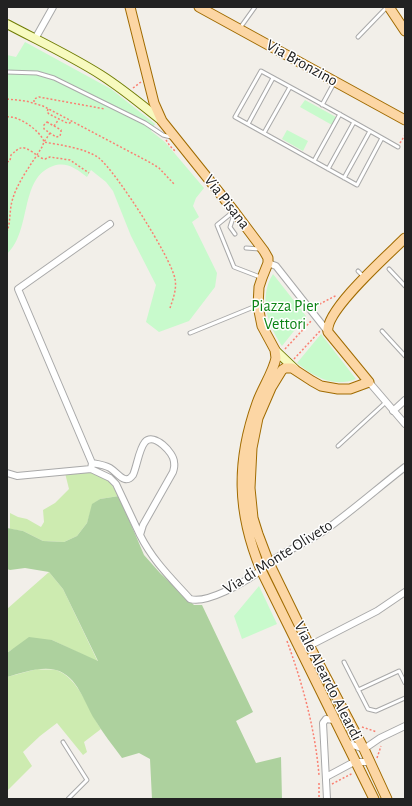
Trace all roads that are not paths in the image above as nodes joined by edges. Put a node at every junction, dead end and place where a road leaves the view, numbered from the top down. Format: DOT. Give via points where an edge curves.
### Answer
graph roads {
  1 [pos="53,7"];
  2 [pos="130,7"];
  3 [pos="199,7"];
  4 [pos="255,7"];
  5 [pos="388,7"];
  6 [pos="7,24"];
  7 [pos="240,29"];
  8 [pos="405,31"];
  9 [pos="358,36"];
  10 [pos="35,39"];
  11 [pos="7,72"];
  12 [pos="274,78"];
  13 [pos="335,81"];
  14 [pos="290,87"];
  15 [pos="322,104"];
  16 [pos="340,114"];
  17 [pos="405,120"];
  18 [pos="162,121"];
  19 [pos="354,122"];
  20 [pos="248,124"];
  21 [pos="370,131"];
  22 [pos="264,133"];
  23 [pos="175,138"];
  24 [pos="382,138"];
  25 [pos="398,146"];
  26 [pos="314,161"];
  27 [pos="328,169"];
  28 [pos="344,178"];
  29 [pos="235,211"];
  30 [pos="110,224"];
  31 [pos="235,234"];
  32 [pos="405,238"];
  33 [pos="246,248"];
  34 [pos="264,250"];
  35 [pos="268,263"];
  36 [pos="389,269"];
  37 [pos="262,278"];
  38 [pos="405,286"];
  39 [pos="258,306"];
  40 [pos="324,331"];
  41 [pos="382,331"];
  42 [pos="190,333"];
  43 [pos="278,349"];
  44 [pos="405,356"];
  45 [pos="296,366"];
  46 [pos="368,382"];
  47 [pos="405,400"];
  48 [pos="386,402"];
  49 [pos="394,411"];
  50 [pos="405,424"];
  51 [pos="338,446"];
  52 [pos="91,466"];
  53 [pos="405,467"];
  54 [pos="7,473"];
  55 [pos="140,535"];
  56 [pos="269,563"];
  57 [pos="261,570"];
  58 [pos="405,592"];
  59 [pos="309,645"];
  60 [pos="300,650"];
  61 [pos="344,662"];
  62 [pos="405,683"];
  63 [pos="358,690"];
  64 [pos="405,698"];
  65 [pos="334,720"];
  66 [pos="405,726"];
  67 [pos="343,738"];
  68 [pos="63,742"];
  69 [pos="364,749"];
  70 [pos="373,760"];
  71 [pos="354,762"];
  72 [pos="326,777"];
  73 [pos="68,799"];
  74 [pos="326,799"];
  75 [pos="374,799"];
  76 [pos="386,799"];
  1 -- 10 [label="street"];
  2 -- 18 [label="main road" via="154,103"];
  3 -- 7 [label="main road, Via Bronzino"];
  4 -- 7 [label="lane"];
  5 -- 8 [label="main road"];
  5 -- 9 [label="lane"];
  6 -- 10 [label="street, Via Pisana"];
  7 -- 13 [label="main road, Via Bronzino"];
  10 -- 18 [label="street, Via Pisana" via="102,75"];
  11 -- 23 [label="lane" via="37,73 54,78 164,135"];
  12 -- 14 [label="lane"];
  12 -- 20 [label="lane"];
  12 -- 20 [label="lane" via="261,71 235,117"];
  13 -- 15 [label="lane"];
  13 -- 17 [label="main road, Via Bronzino"];
  14 -- 15 [label="lane"];
  14 -- 22 [label="lane"];
  15 -- 16 [label="lane"];
  16 -- 19 [label="lane"];
  16 -- 26 [label="lane"];
  18 -- 23 [label="main road, Via Pisana"];
  19 -- 21 [label="lane"];
  19 -- 27 [label="lane"];
  20 -- 22 [label="lane"];
  21 -- 24 [label="lane"];
  21 -- 28 [label="lane"];
  22 -- 26 [label="lane"];
  23 -- 29 [label="main road, Via Pisana"];
  24 -- 25 [label="lane"];
  24 -- 28 [label="lane" via="357,185"];
  26 -- 27 [label="lane"];
  27 -- 28 [label="lane"];
  29 -- 31 [label="lane" via="230,227"];
  29 -- 34 [label="main road, Via Pisana"];
  29 -- 37 [label="lane" via="217,225 234,267"];
  30 -- 52 [label="street" via="18,289"];
  32 -- 40 [label="main road" via="383,263 361,274"];
  33 -- 34 [label="lane"];
  34 -- 35 [label="main road, Via Pisana"];
  35 -- 37 [label="main road"];
  35 -- 40 [label="street" via="276,266"];
  36 -- 38 [label="lane"];
  37 -- 39 [label="main road"];
  39 -- 42 [label="lane"];
  39 -- 43 [label="main road" via="262,326"];
  40 -- 46 [label="main road"];
  41 -- 44 [label="lane"];
  43 -- 45 [label="street"];
  43 -- 57 [label="main road, Viale Aleardo Aleardi" via="276,361 251,418 242,473 244,519"];
  45 -- 46 [label="main road" via="312,381 331,388 350,389"];
  45 -- 56 [label="main road, Viale Aleardo Aleardi" via="284,368 274,381 261,411 252,448 251,502 258,534"];
  46 -- 48 [label="street"];
  47 -- 49 [label="street"];
  48 -- 49 [label="street"];
  48 -- 51 [label="lane"];
  49 -- 50 [label="street"];
  52 -- 54 [label="street" via="17,476"];
  52 -- 55 [label="street, Via di Monte Oliveto" via="116,484"];
  52 -- 55 [label="street" via="100,465 111,469 127,480 134,475 144,444 148,440 158,442 172,455 173,472"];
  53 -- 56 [label="street, Via di Monte Oliveto" via="323,531"];
  55 -- 57 [label="street, Via di Monte Oliveto" via="156,562 190,598 195,600 237,586"];
  56 -- 57 [label="street, Via di Monte Oliveto"];
  56 -- 59 [label="main road, Viale Aleardo Aleardi"];
  57 -- 60 [label="main road, Viale Aleardo Aleardi"];
  58 -- 59 [label="street" via="377,611"];
  59 -- 60 [label="street"];
  59 -- 69 [label="main road, Viale Aleardo Aleardi"];
  60 -- 65 [label="main road, Viale Aleardo Aleardi"];
  61 -- 63 [label="lane"];
  62 -- 63 [label="lane" via="399,671"];
  63 -- 64 [label="lane" via="368,709 376,711"];
  65 -- 67 [label="main road, Viale Aleardo Aleardi"];
  65 -- 72 [label="street" via="327,719 323,723"];
  66 -- 69 [label="street"];
  67 -- 69 [label="street" via="350,744"];
  67 -- 71 [label="main road, Viale Aleardo Aleardi"];
  68 -- 73 [label="lane" via="87,780"];
  69 -- 70 [label="main road, Viale Aleardo Aleardi"];
  70 -- 71 [label="street"];
  70 -- 76 [label="main road, Viale Aleardo Aleardi"];
  71 -- 72 [label="street"];
  71 -- 75 [label="main road, Viale Aleardo Aleardi"];
  72 -- 74 [label="street"];
}
